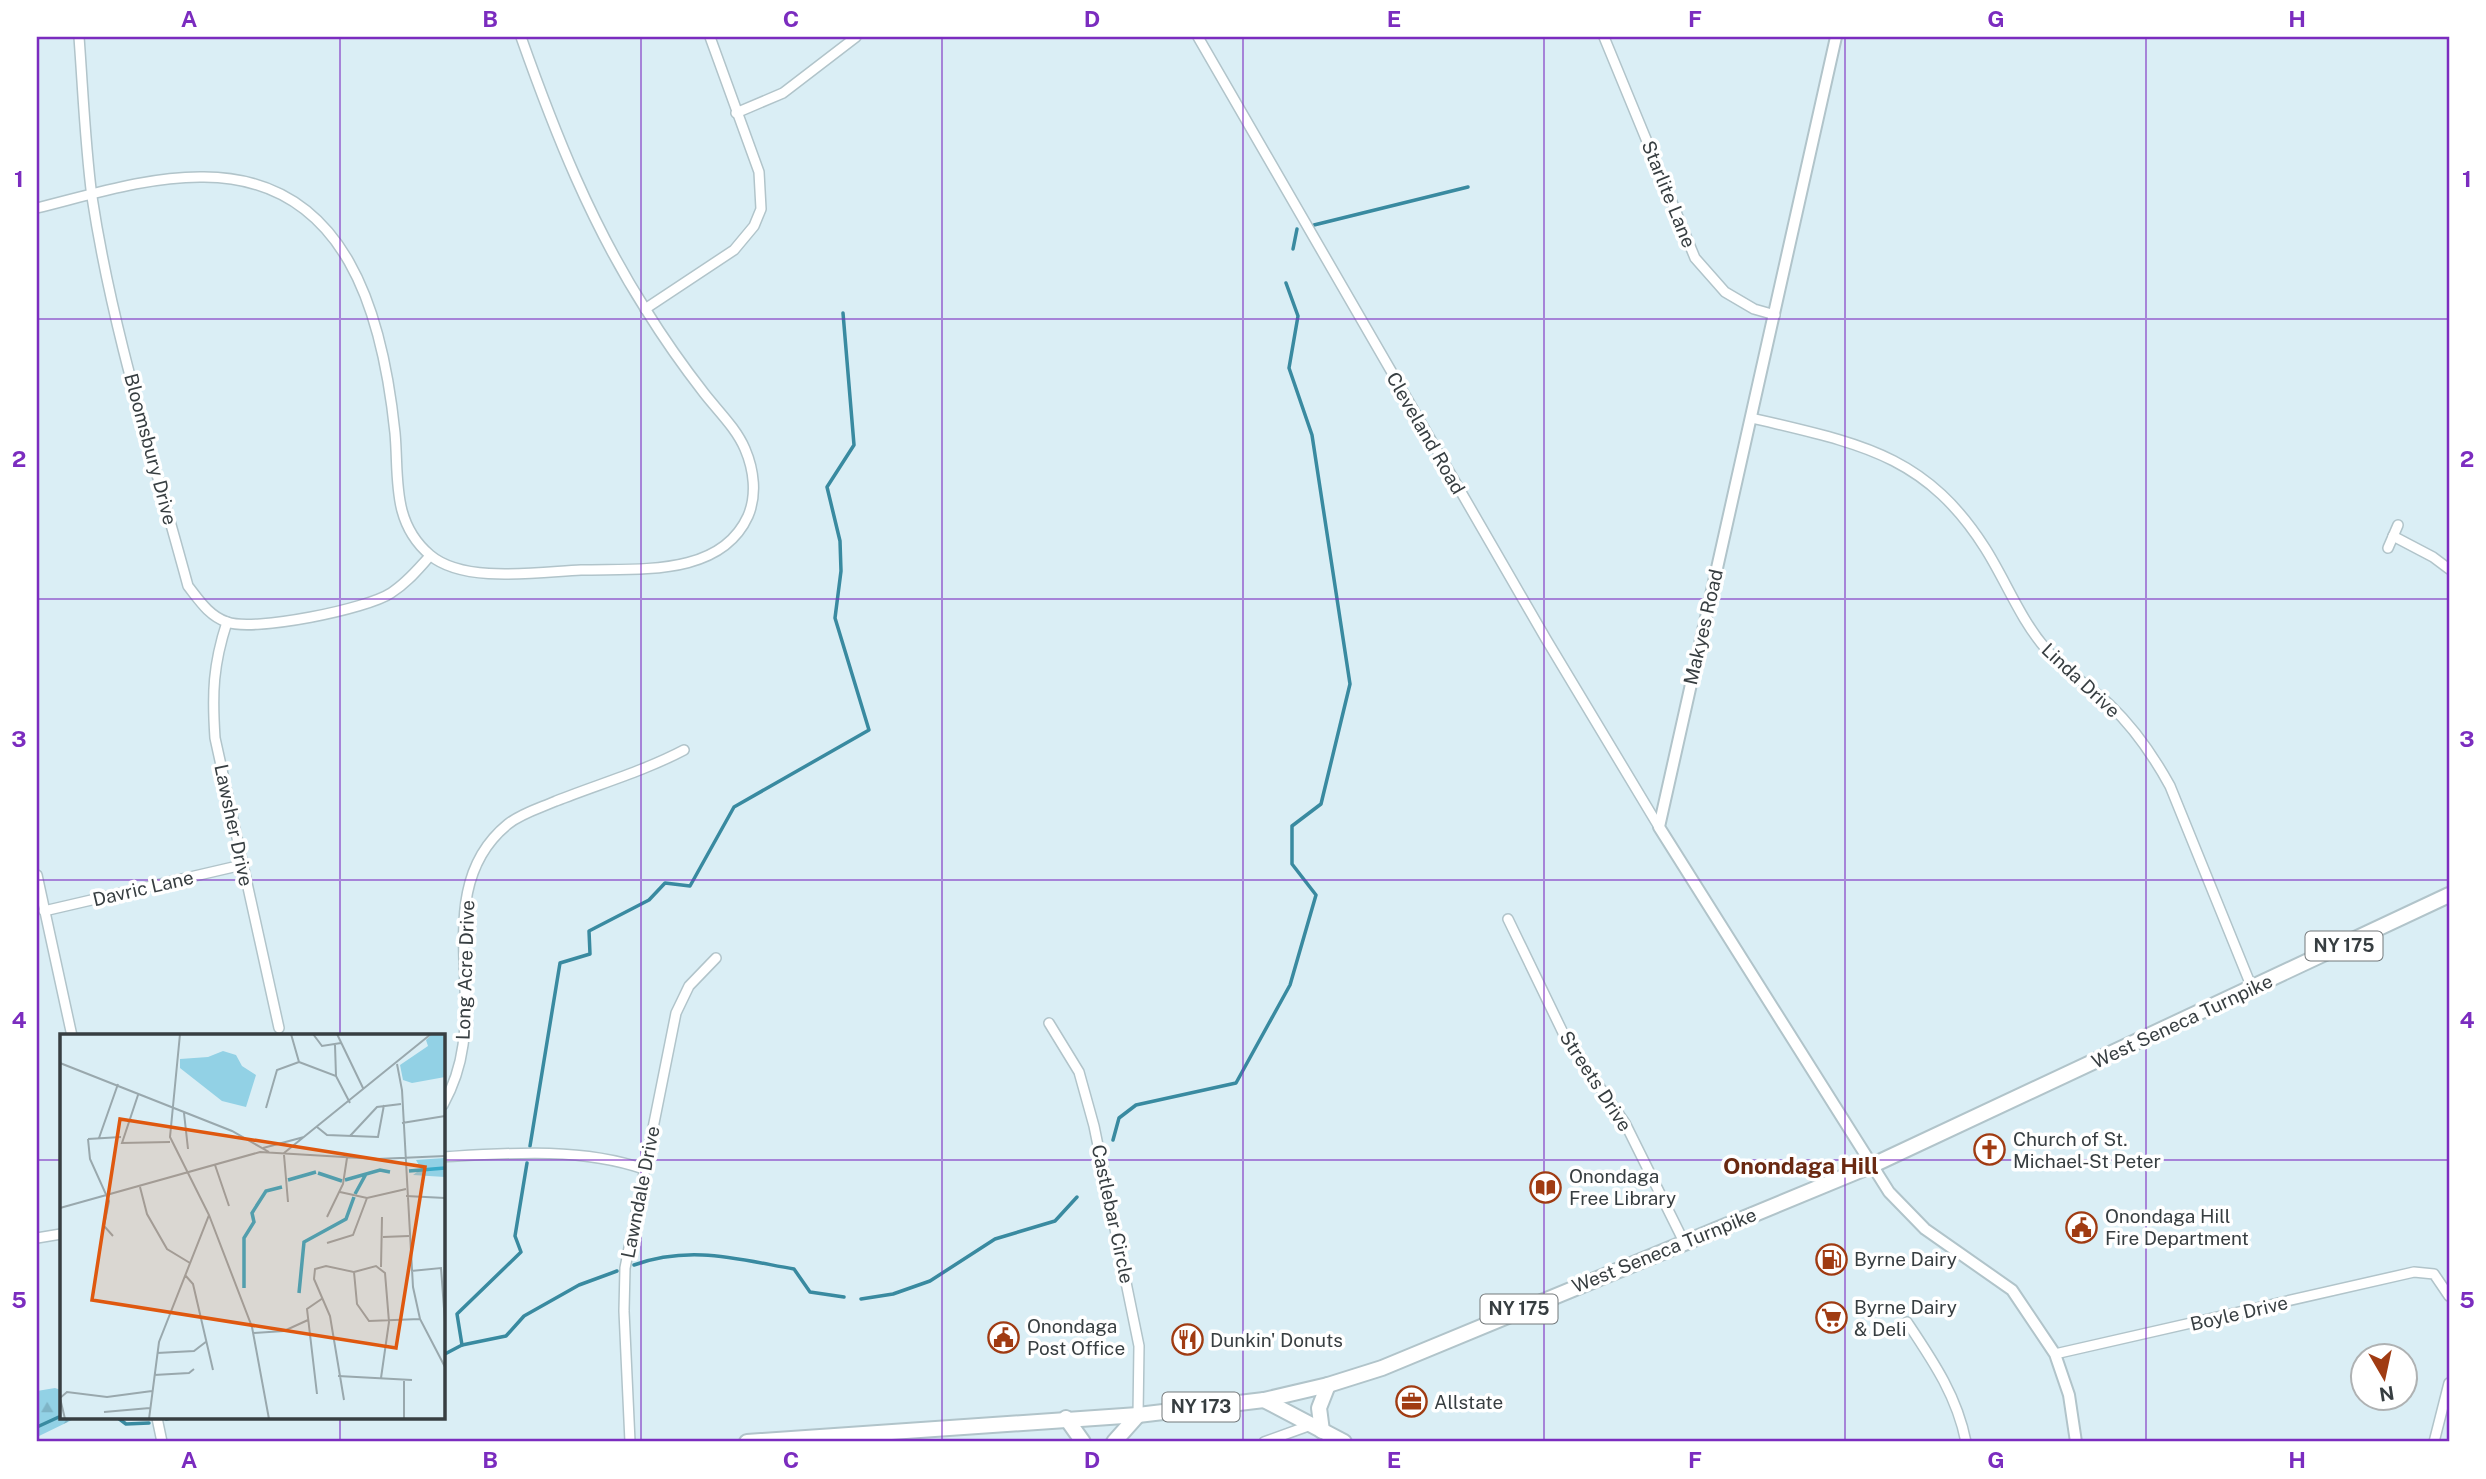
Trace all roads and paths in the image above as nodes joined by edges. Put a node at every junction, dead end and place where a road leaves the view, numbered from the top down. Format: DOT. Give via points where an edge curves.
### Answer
graph roads {
  1 [pos="79,37"];
  2 [pos="521,37"];
  3 [pos="710,37"];
  4 [pos="856,37"];
  5 [pos="1198,37"];
  6 [pos="1604,37"];
  7 [pos="1836,37"];
  8 [pos="736,113"];
  9 [pos="92,195"];
  10 [pos="37,208"];
  11 [pos="645,309"];
  12 [pos="1775,315"];
  13 [pos="1752,418"];
  14 [pos="2398,524"];
  15 [pos="2393,536"];
  16 [pos="2388,548"];
  17 [pos="430,556"];
  18 [pos="2449,569"];
  19 [pos="227,622"];
  20 [pos="684,750"];
  21 [pos="1659,827"];
  22 [pos="242,865"];
  23 [pos="37,875"];
  24 [pos="2449,895"];
  25 [pos="44,911"];
  26 [pos="1508,919"];
  27 [pos="716,958"];
  28 [pos="2252,988"];
  29 [pos="1049,1023"];
  30 [pos="279,1028"];
  31 [pos="72,1034"];
  32 [pos="444,1103"];
  33 [pos="444,1157"];
  34 [pos="1873,1165"];
  35 [pos="644,1169"];
  36 [pos="60,1234"];
  37 [pos="37,1238"];
  38 [pos="1684,1242"];
  39 [pos="2449,1296"];
  40 [pos="1907,1322"];
  41 [pos="2055,1354"];
  42 [pos="2449,1383"];
  43 [pos="1328,1385"];
  44 [pos="1264,1400"];
  45 [pos="1138,1415"];
  46 [pos="1066,1418"];
  47 [pos="157,1420"];
  48 [pos="1316,1428"];
  49 [pos="1266,1441"];
  50 [pos="162,1442"];
  51 [pos="630,1442"];
  52 [pos="747,1442"];
  53 [pos="1083,1442"];
  54 [pos="1114,1442"];
  55 [pos="1344,1442"];
  56 [pos="1966,1442"];
  57 [pos="2076,1442"];
  58 [pos="2434,1442"];
  1 -- 9 [label="street, Bloomsbury Drive"];
  2 -- 11 [label="street" via="577,185"];
  3 -- 8 [label="street"];
  4 -- 8 [label="street" via="783,93"];
  5 -- 21 [label="street, Cleveland Road"];
  6 -- 12 [label="street, Starlite Lane" via="1695,258 1726,292"];
  7 -- 12 [label="street, Makyes Road"];
  8 -- 11 [label="street" via="760,172 762,197 754,226 734,250"];
  9 -- 10 [label="street"];
  9 -- 17 [label="street" via="175,180 229,178 251,183 296,205 336,239 369,298 381,338 390,379 399,506 408,528"];
  9 -- 19 [label="street, Bloomsbury Drive" via="117,321 188,586 205,608"];
  11 -- 17 [label="street" via="744,447 754,496 743,526 721,549 702,560 667,567 503,573 456,568"];
  12 -- 13 [label="street, Makyes Road"];
  13 -- 21 [label="street, Makyes Road"];
  13 -- 28 [label="street, Linda Drive" via="1878,452 1913,471 1955,508 1992,559 2037,638 2110,705 2153,756 2170,786"];
  14 -- 15 [label="street"];
  15 -- 16 [label="street"];
  15 -- 18 [label="street"];
  17 -- 19 [label="street" via="390,595 357,606 264,626"];
  19 -- 22 [label="street, Lawsher Drive" via="214,663 212,693 215,738"];
  20 -- 32 [label="street, Long Acre Drive" via="529,812 489,845 477,865 464,913 463,1045"];
  21 -- 34 [label="street"];
  22 -- 25 [label="street, Davric Lane"];
  22 -- 30 [label="street, Lawsher Drive"];
  23 -- 25 [label="street"];
  24 -- 28 [label="main road, West Seneca Turnpike / NY 175"];
  25 -- 31 [label="street"];
  26 -- 38 [label="street, Streets Drive" via="1566,1039 1625,1123"];
  27 -- 35 [label="street, Lawndale Drive" via="689,986 677,1013"];
  28 -- 34 [label="main road, West Seneca Turnpike / NY 175"];
  29 -- 45 [label="street, Castlebar Circle" via="1079,1072 1094,1126 1139,1346"];
  33 -- 35 [label="street" via="580,1156"];
  34 -- 38 [label="main road, West Seneca Turnpike / NY 175"];
  34 -- 41 [label="street" via="1889,1192 1925,1228 2012,1290"];
  35 -- 51 [label="street, Lawndale Drive" via="625,1268"];
  36 -- 37 [label="street"];
  38 -- 43 [label="main road, West Seneca Turnpike / NY 175" via="1382,1368"];
  39 -- 41 [label="street, Boyle Drive" via="2434,1275 2424,1272"];
  40 -- 56 [label="street" via="1949,1387"];
  41 -- 57 [label="street" via="2069,1395"];
  42 -- 58 [label="street"];
  43 -- 44 [label="main road, West Seneca Turnpike / NY 175"];
  43 -- 48 [label="main road"];
  44 -- 45 [label="main road, West Seneca Turnpike / NY 173"];
  44 -- 48 [label="main road, NY 173"];
  45 -- 46 [label="main road, West Seneca Turnpike / NY 173"];
  45 -- 54 [label="main road"];
  46 -- 52 [label="main road, West Seneca Turnpike / NY 173"];
  46 -- 53 [label="main road"];
  47 -- 50 [label="street"];
  48 -- 49 [label="street"];
  48 -- 55 [label="main road, NY 173"];
}
